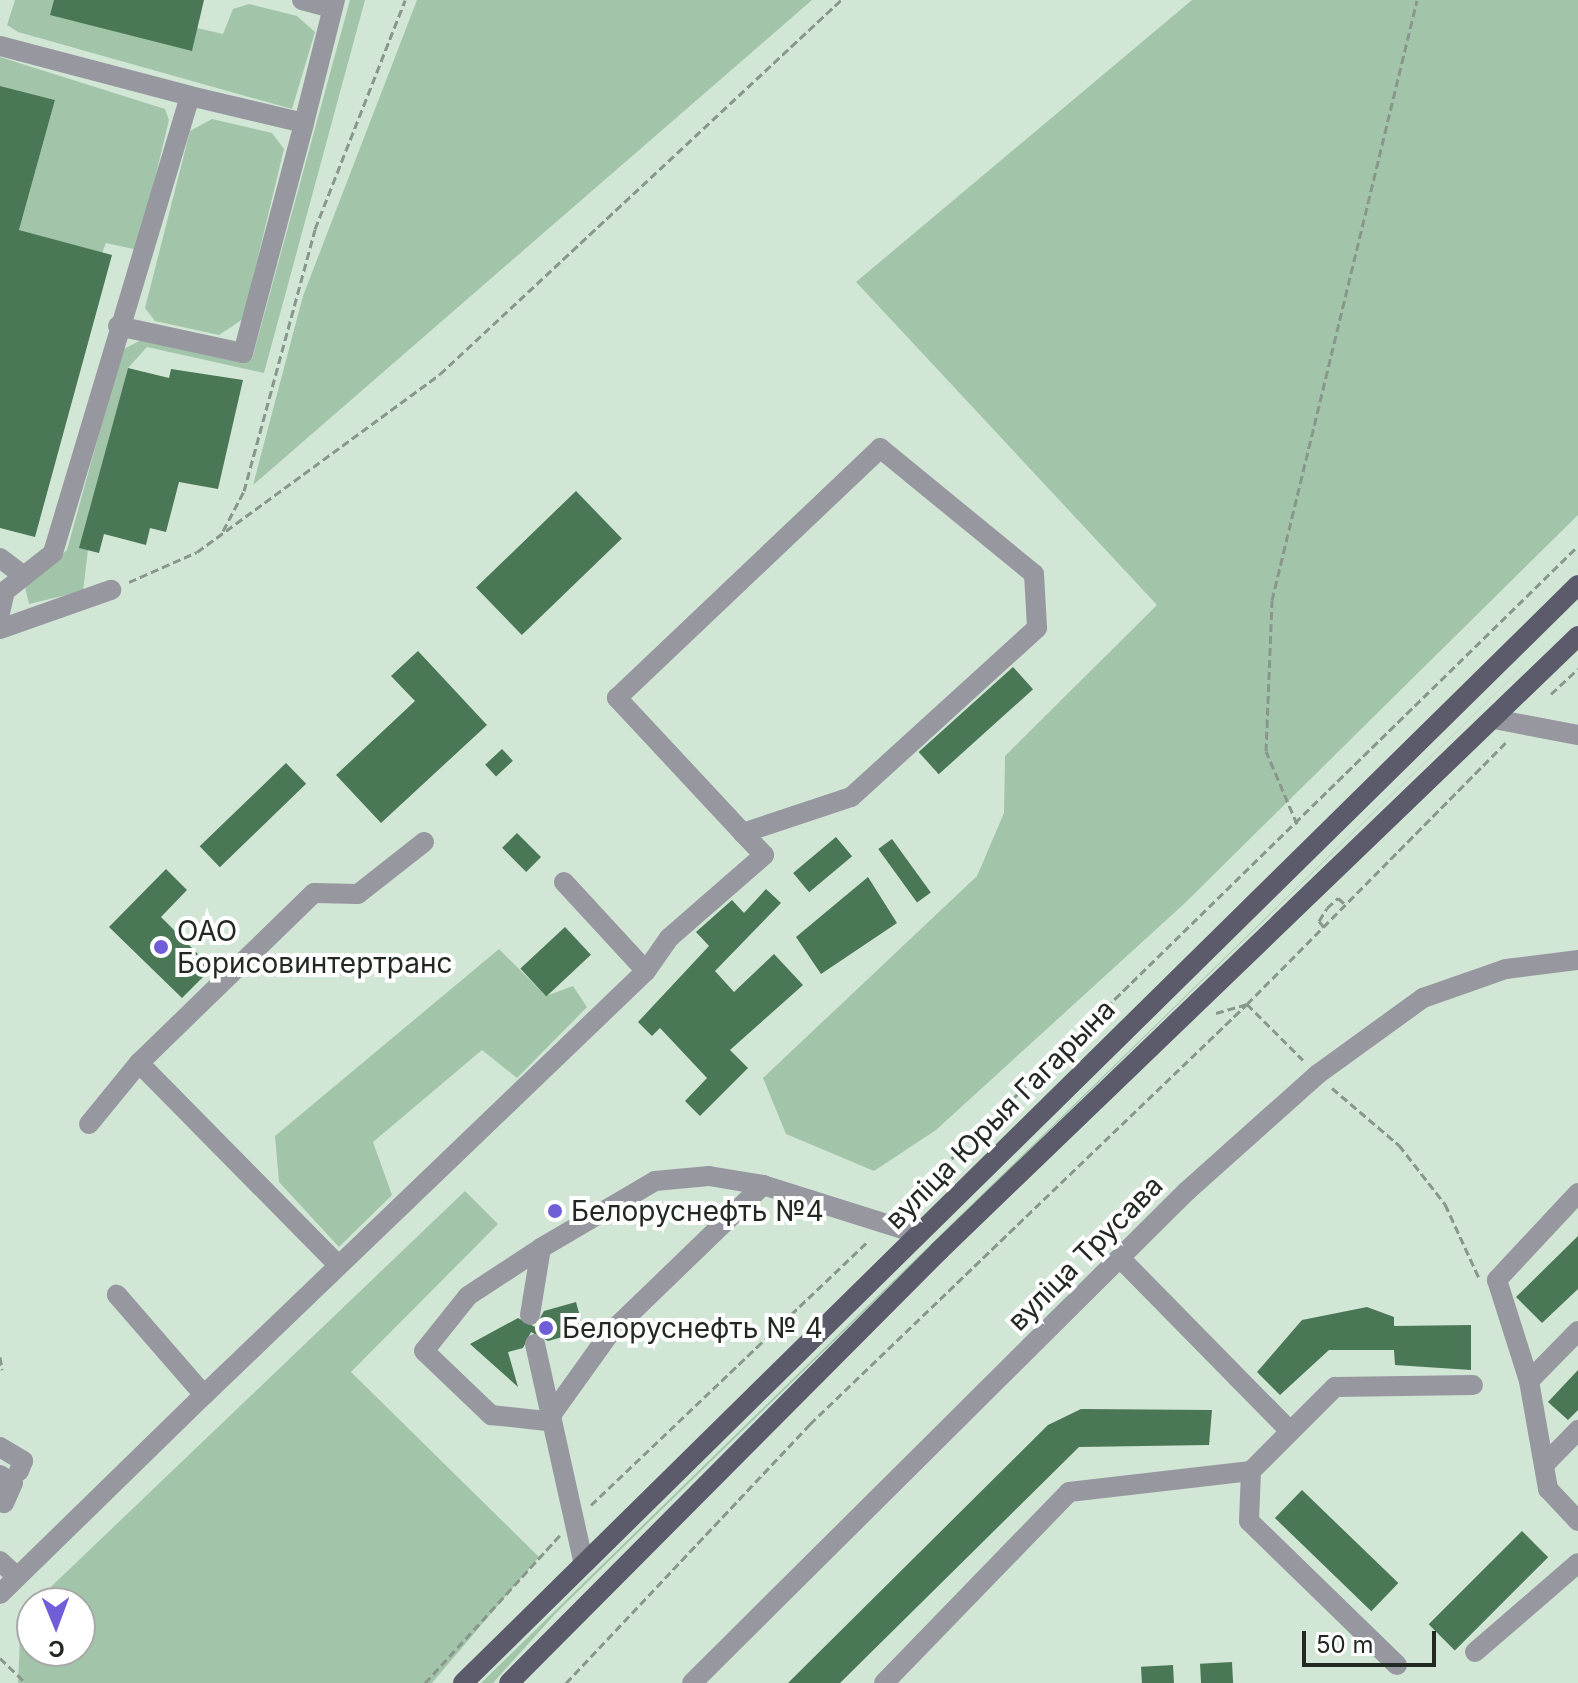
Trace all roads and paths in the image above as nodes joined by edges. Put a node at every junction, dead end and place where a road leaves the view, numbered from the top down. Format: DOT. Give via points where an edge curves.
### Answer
graph roads {
  1 [pos="302,0"];
  2 [pos="405,0"];
  3 [pos="841,0"];
  4 [pos="1417,0"];
  5 [pos="334,4"];
  6 [pos="0,46"];
  7 [pos="190,96"];
  8 [pos="304,123"];
  9 [pos="118,326"];
  10 [pos="222,534"];
  11 [pos="1578,546"];
  12 [pos="0,558"];
  13 [pos="24,576"];
  14 [pos="1578,585"];
  15 [pos="111,590"];
  16 [pos="0,612"];
  17 [pos="0,629"];
  18 [pos="1578,636"];
  19 [pos="1578,669"];
  20 [pos="1551,694"];
  21 [pos="1494,719"];
  22 [pos="1513,735"];
  23 [pos="1578,735"];
  24 [pos="1297,824"];
  25 [pos="743,833"];
  26 [pos="424,842"];
  27 [pos="564,882"];
  28 [pos="1346,905"];
  29 [pos="1324,927"];
  30 [pos="1578,960"];
  31 [pos="646,971"];
  32 [pos="1247,1004"];
  33 [pos="1216,1013"];
  34 [pos="139,1063"];
  35 [pos="1318,1074"];
  36 [pos="89,1124"];
  37 [pos="763,1185"];
  38 [pos="1578,1193"];
  39 [pos="884,1225"];
  40 [pos="918,1234"];
  41 [pos="541,1248"];
  42 [pos="1120,1258"];
  43 [pos="338,1265"];
  44 [pos="1482,1283"];
  45 [pos="117,1295"];
  46 [pos="530,1315"];
  47 [pos="1578,1331"];
  48 [pos="535,1344"];
  49 [pos="0,1357"];
  50 [pos="2,1370"];
  51 [pos="1529,1381"];
  52 [pos="1473,1385"];
  53 [pos="204,1395"];
  54 [pos="547,1421"];
  55 [pos="1578,1430"];
  56 [pos="1290,1431"];
  57 [pos="0,1447"];
  58 [pos="0,1461"];
  59 [pos="1544,1465"];
  60 [pos="1251,1471"];
  61 [pos="11,1476"];
  62 [pos="1,1505"];
  63 [pos="1578,1521"];
  64 [pos="572,1524"];
  65 [pos="0,1561"];
  66 [pos="583,1561"];
  67 [pos="1578,1563"];
  68 [pos="17,1577"];
  69 [pos="0,1594"];
  70 [pos="1475,1652"];
  71 [pos="0,1658"];
  72 [pos="1397,1665"];
  73 [pos="26,1683"];
  74 [pos="425,1683"];
  75 [pos="463,1683"];
  76 [pos="509,1683"];
  77 [pos="566,1683"];
  78 [pos="692,1683"];
  79 [pos="884,1683"];
  1 -- 5 [label="street"];
  2 -- 10 [label="path" via="315,229 244,491"];
  3 -- 10 [label="path" via="440,374"];
  4 -- 24 [label="path" via="1272,600 1266,751"];
  5 -- 8 [label="street"];
  6 -- 7 [label="street"];
  7 -- 8 [label="street"];
  7 -- 9 [label="street" via="138,286"];
  8 -- 9 [label="street" via="243,353"];
  9 -- 13 [label="street" via="53,553"];
  10 -- 15 [label="path"];
  11 -- 24 [label="path"];
  12 -- 13 [label="street"];
  13 -- 16 [label="street" via="5,591"];
  14 -- 40 [label="main road, вуліца Юрыя Гагарына"];
  15 -- 17 [label="street"];
  18 -- 21 [label="main road, вуліца Юрыя Гагарына"];
  19 -- 20 [label="path"];
  21 -- 23 [label="street"];
  21 -- 76 [label="main road, вуліца Юрыя Гагарына" via="939,1251"];
  22 -- 28 [label="path"];
  24 -- 39 [label="path"];
  25 -- 25 [label="street" via="617,698 880,448 1034,574 1037,628 851,797"];
  25 -- 31 [label="street" via="764,855 669,938"];
  26 -- 34 [label="street" via="358,894 314,893"];
  27 -- 31 [label="street"];
  28 -- 29 [label="path"];
  28 -- 29 [label="path" via="1338,898 1327,908 1319,921"];
  29 -- 32 [label="path"];
  30 -- 35 [label="street, вуліца Трусава" via="1506,969 1423,998"];
  31 -- 43 [label="street"];
  32 -- 33 [label="path"];
  32 -- 35 [label="path"];
  32 -- 77 [label="path" via="810,1424"];
  34 -- 36 [label="street"];
  34 -- 43 [label="street"];
  35 -- 42 [label="street, вуліца Трусава"];
  35 -- 44 [label="path" via="1399,1145 1436,1192"];
  37 -- 39 [label="street"];
  37 -- 41 [label="street" via="709,1176 655,1181"];
  37 -- 54 [label="street" via="610,1333"];
  38 -- 51 [label="street" via="1497,1280"];
  39 -- 40 [label="street"];
  39 -- 64 [label="path"];
  40 -- 66 [label="main road, вуліца Юрыя Гагарына"];
  41 -- 46 [label="street"];
  41 -- 54 [label="street" via="468,1296 424,1351 491,1415"];
  42 -- 56 [label="street"];
  42 -- 78 [label="street, вуліца Трусава"];
  43 -- 53 [label="street"];
  45 -- 53 [label="street"];
  47 -- 51 [label="street"];
  48 -- 54 [label="street"];
  49 -- 50 [label="path"];
  51 -- 59 [label="street"];
  52 -- 56 [label="street" via="1335,1387"];
  53 -- 68 [label="street"];
  54 -- 64 [label="street"];
  55 -- 59 [label="street"];
  56 -- 60 [label="street"];
  57 -- 61 [label="street" via="23,1461"];
  58 -- 61 [label="street"];
  59 -- 63 [label="street" via="1548,1489"];
  60 -- 72 [label="street" via="1249,1521"];
  60 -- 79 [label="street" via="1069,1492"];
  61 -- 62 [label="street"];
  64 -- 66 [label="street"];
  64 -- 74 [label="path" via="525,1565"];
  65 -- 68 [label="street"];
  66 -- 75 [label="main road, вуліца Юрыя Гагарына"];
  67 -- 70 [label="street"];
  68 -- 69 [label="street"];
  71 -- 73 [label="path"];
}
